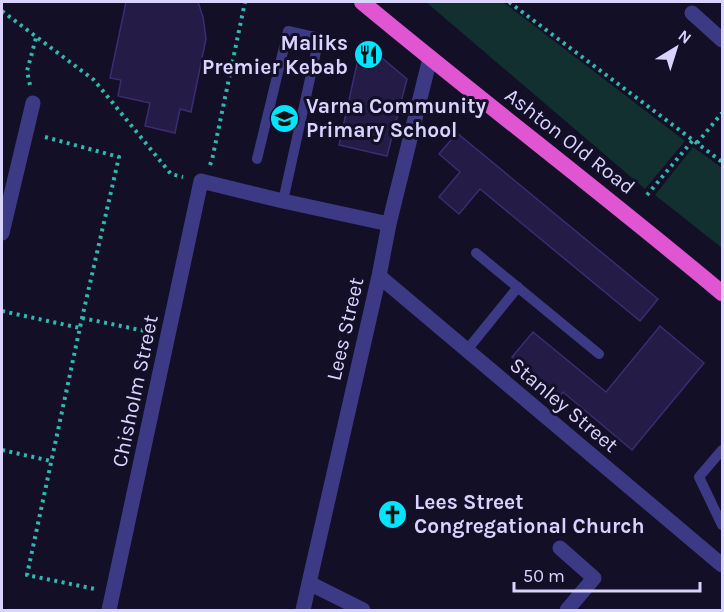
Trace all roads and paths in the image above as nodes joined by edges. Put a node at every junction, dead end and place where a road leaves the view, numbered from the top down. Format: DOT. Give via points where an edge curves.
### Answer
graph roads {
  1 [pos="246,2"];
  2 [pos="362,2"];
  3 [pos="509,2"];
  4 [pos="2,11"];
  5 [pos="692,13"];
  6 [pos="36,38"];
  7 [pos="723,40"];
  8 [pos="430,58"];
  9 [pos="33,103"];
  10 [pos="723,113"];
  11 [pos="26,132"];
  12 [pos="695,142"];
  13 [pos="257,159"];
  14 [pos="723,162"];
  15 [pos="201,181"];
  16 [pos="647,195"];
  17 [pos="283,201"];
  18 [pos="389,224"];
  19 [pos="2,233"];
  20 [pos="476,253"];
  21 [pos="379,276"];
  22 [pos="518,287"];
  23 [pos="723,293"];
  24 [pos="2,311"];
  25 [pos="82,318"];
  26 [pos="80,328"];
  27 [pos="168,336"];
  28 [pos="467,350"];
  29 [pos="599,354"];
  30 [pos="2,450"];
  31 [pos="723,450"];
  32 [pos="51,461"];
  33 [pos="723,525"];
  34 [pos="560,548"];
  35 [pos="723,565"];
  36 [pos="309,583"];
  37 [pos="113,592"];
  38 [pos="109,610"];
  39 [pos="303,610"];
  40 [pos="363,610"];
  41 [pos="567,610"];
  1 -- 15 [label="path" via="212,160"];
  2 -- 8 [label="highway, Ashton Old Road"];
  3 -- 12 [label="path"];
  4 -- 6 [label="path"];
  5 -- 7 [label="street"];
  6 -- 9 [label="path" via="27,71"];
  6 -- 15 [label="path" via="94,80 171,174"];
  8 -- 18 [label="street, Lees Street"];
  8 -- 23 [label="highway, Ashton Old Road"];
  9 -- 11 [label="street"];
  10 -- 12 [label="path"];
  11 -- 19 [label="street"];
  11 -- 25 [label="path" via="119,157"];
  12 -- 14 [label="path"];
  12 -- 16 [label="path"];
  13 -- 17 [label="lane" via="288,31 319,38"];
  15 -- 17 [label="street"];
  15 -- 27 [label="street, Chisholm Street"];
  17 -- 18 [label="street"];
  18 -- 21 [label="street, Lees Street"];
  20 -- 22 [label="lane"];
  21 -- 28 [label="street, Stanley Street"];
  21 -- 36 [label="street, Lees Street"];
  22 -- 28 [label="lane"];
  22 -- 29 [label="lane"];
  24 -- 26 [label="path"];
  25 -- 26 [label="path"];
  25 -- 27 [label="path"];
  26 -- 32 [label="path"];
  27 -- 37 [label="street, Chisholm Street"];
  28 -- 35 [label="street, Stanley Street"];
  30 -- 32 [label="path"];
  31 -- 33 [label="lane" via="699,477"];
  32 -- 37 [label="path" via="27,575"];
  34 -- 41 [label="street" via="594,578"];
  36 -- 39 [label="street, Lees Street"];
  36 -- 40 [label="street"];
  37 -- 38 [label="street, Chisholm Street"];
}
